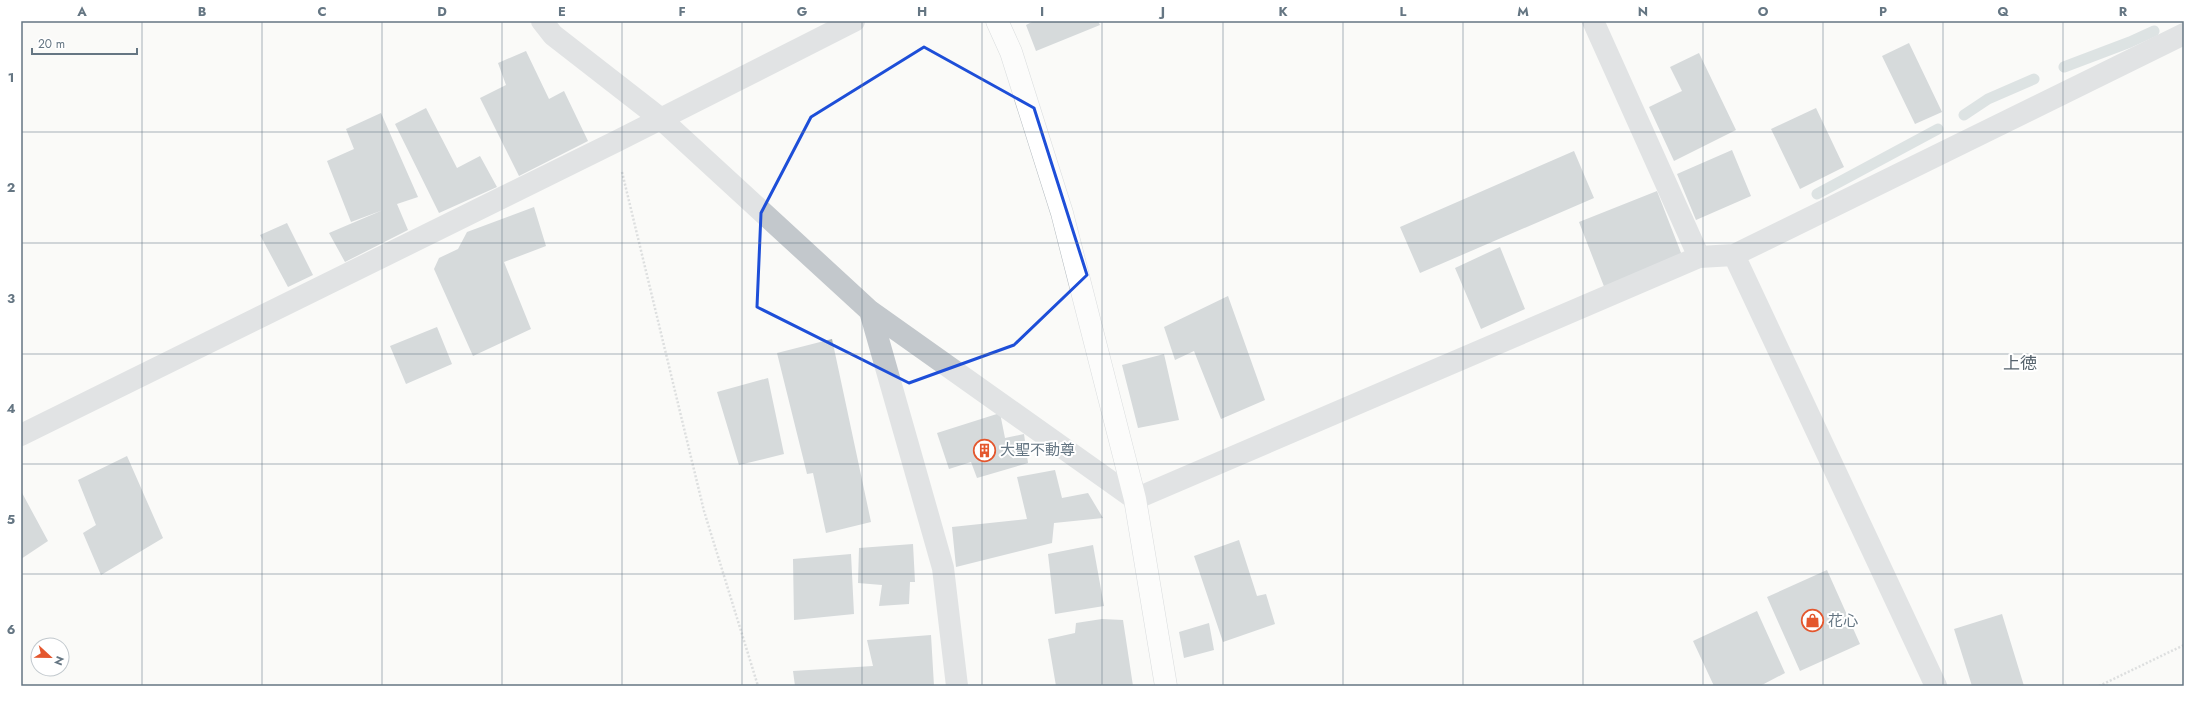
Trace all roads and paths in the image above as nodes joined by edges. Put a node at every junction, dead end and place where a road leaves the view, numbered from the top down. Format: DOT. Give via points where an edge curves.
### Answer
graph roads {
  1 [pos="542,21"];
  2 [pos="854,21"];
  3 [pos="997,21"];
  4 [pos="1593,21"];
  5 [pos="2184,34"];
  6 [pos="661,119"];
  7 [pos="615,142"];
  8 [pos="1734,254"];
  9 [pos="1699,257"];
  10 [pos="870,310"];
  11 [pos="21,435"];
  12 [pos="1135,499"];
  13 [pos="2184,645"];
  14 [pos="758,686"];
  15 [pos="957,686"];
  16 [pos="1166,686"];
  17 [pos="1936,686"];
  18 [pos="2098,686"];
  1 -- 6 [label="street" via="552,35"];
  2 -- 6 [label="street"];
  3 -- 12 [label="street" via="1011,52 1062,213"];
  4 -- 9 [label="street"];
  5 -- 8 [label="street"];
  6 -- 7 [label="street"];
  6 -- 10 [label="street"];
  7 -- 11 [label="street"];
  7 -- 14 [label="path" via="704,511"];
  8 -- 9 [label="street"];
  8 -- 17 [label="street"];
  9 -- 12 [label="street"];
  10 -- 12 [label="street"];
  10 -- 15 [label="street" via="943,568"];
  12 -- 16 [label="street"];
  13 -- 18 [label="path"];
}
